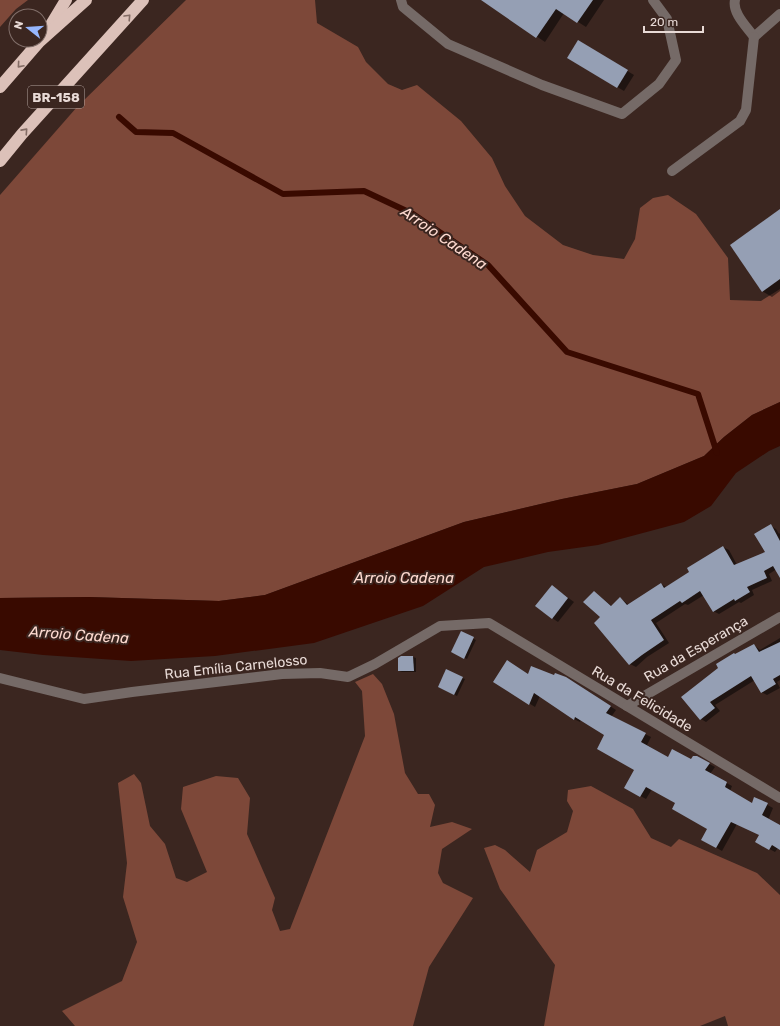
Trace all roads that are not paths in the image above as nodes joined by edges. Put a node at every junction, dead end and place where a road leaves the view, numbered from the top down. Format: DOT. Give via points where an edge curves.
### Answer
graph roads {
  1 [pos="66,0"];
  2 [pos="86,0"];
  3 [pos="143,0"];
  4 [pos="401,0"];
  5 [pos="653,0"];
  6 [pos="736,0"];
  7 [pos="780,14"];
  8 [pos="48,28"];
  9 [pos="48,34"];
  10 [pos="754,37"];
  11 [pos="34,48"];
  12 [pos="0,87"];
  13 [pos="0,161"];
  14 [pos="672,171"];
  15 [pos="780,617"];
  16 [pos="489,624"];
  17 [pos="0,678"];
  18 [pos="627,706"];
  19 [pos="780,798"];
  1 -- 8 [label="highway"];
  2 -- 9 [label="highway, BR-158"];
  13 -- 3 [label="highway, BR-158, one-way"];
  4 -- 5 [label="street" via="403,7 448,44 542,85 622,114 658,84 676,60 667,19"];
  6 -- 10 [label="street" via="734,4 737,13"];
  7 -- 10 [label="street"];
  10 -- 14 [label="street" via="746,110 740,121"];
  11 -- 12 [label="highway, BR-158, one-way"];
  15 -- 18 [label="street, Rua da Esperança"];
  16 -- 17 [label="street, Rua Emília Carnelosso" via="440,626 348,677 320,673 282,674 84,699"];
  16 -- 18 [label="street, Rua da Felicidade"];
  18 -- 19 [label="street, Rua da Felicidade"];
}
